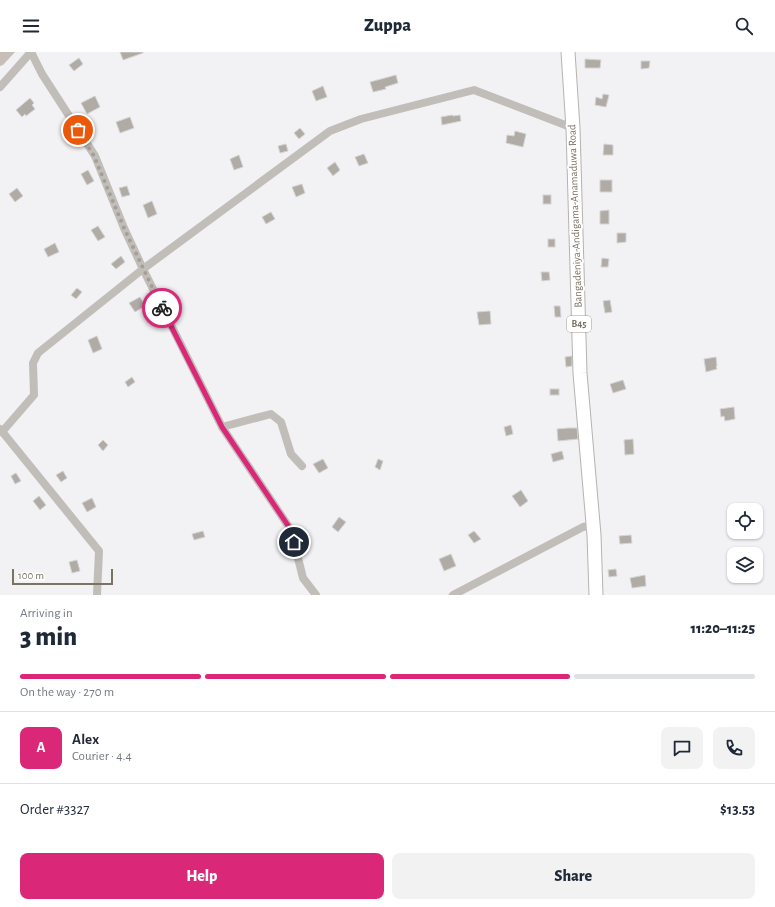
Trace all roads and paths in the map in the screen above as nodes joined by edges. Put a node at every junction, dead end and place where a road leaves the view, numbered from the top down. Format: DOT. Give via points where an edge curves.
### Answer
graph roads {
  1 [pos="31,52"];
  2 [pos="568,52"];
  3 [pos="0,87"];
  4 [pos="573,128"];
  5 [pos="143,269"];
  6 [pos="222,427"];
  7 [pos="1,430"];
  8 [pos="302,466"];
  9 [pos="593,525"];
  10 [pos="97,595"];
  11 [pos="316,595"];
  12 [pos="453,595"];
  13 [pos="596,595"];
  1 -- 3 [label="street"];
  1 -- 5 [label="street" via="94,156"];
  2 -- 4 [label="main road, Bangadeniya-Andigama-Anamaduwa Road / B45"];
  4 -- 5 [label="street" via="474,90 361,119 330,132"];
  4 -- 9 [label="main road, Bangadeniya-Andigama-Anamaduwa Road / B45" via="580,373"];
  5 -- 6 [label="street"];
  5 -- 7 [label="street" via="38,353 33,363 34,395"];
  6 -- 8 [label="street" via="271,414 281,422 291,454"];
  6 -- 11 [label="street" via="291,530 303,578"];
  7 -- 10 [label="street" via="99,552"];
  9 -- 12 [label="street" via="583,527"];
  9 -- 13 [label="main road, Bangadeniya-Andigama-Anamaduwa Road / B45"];
}
